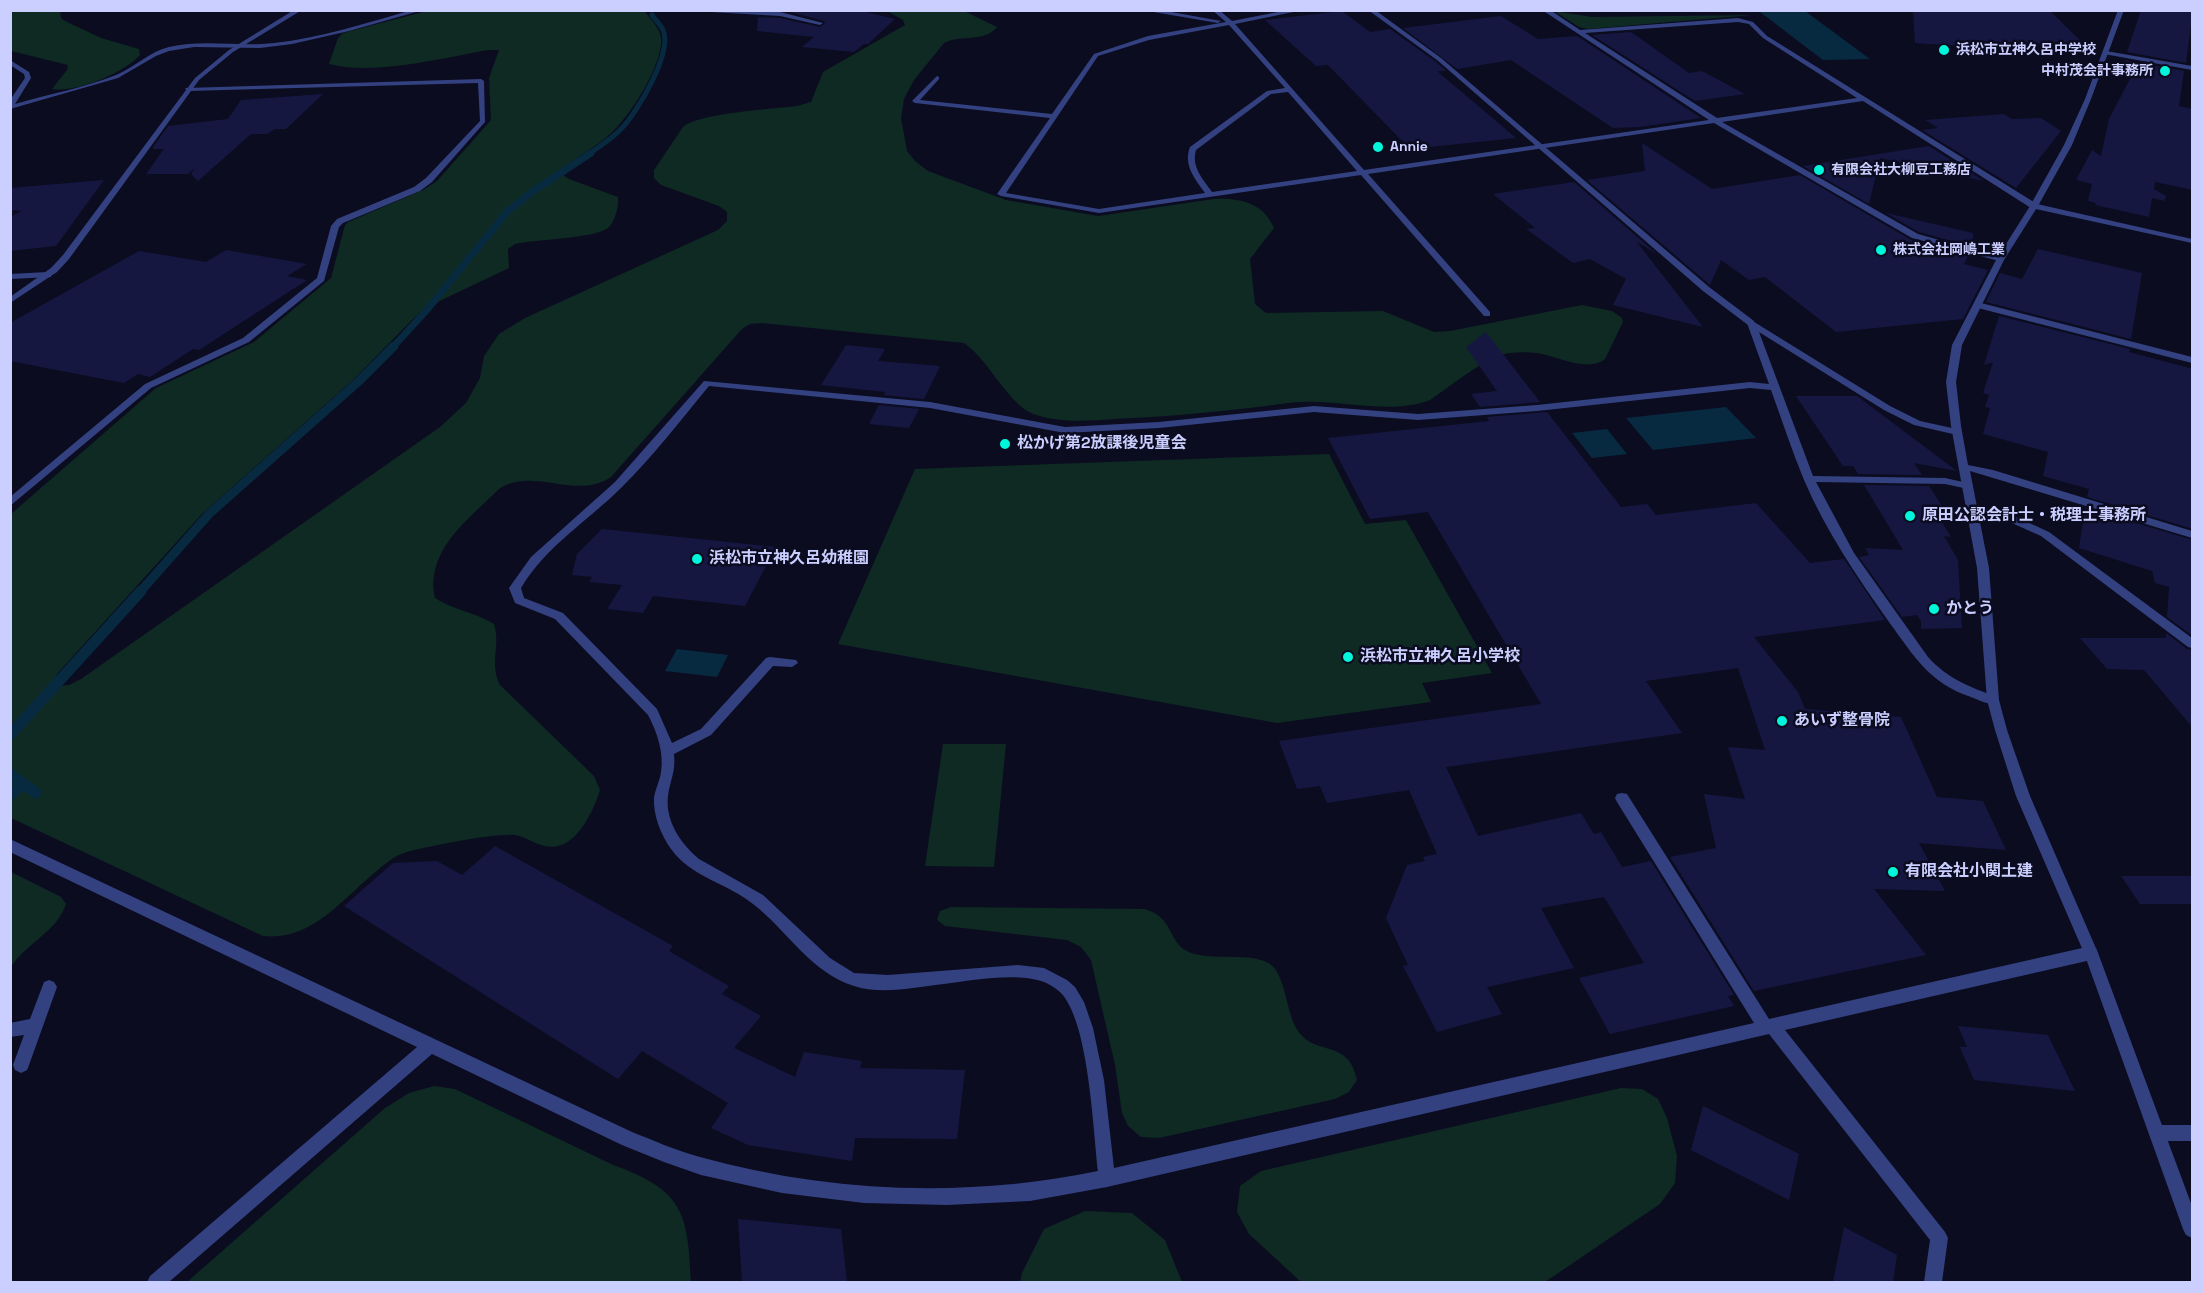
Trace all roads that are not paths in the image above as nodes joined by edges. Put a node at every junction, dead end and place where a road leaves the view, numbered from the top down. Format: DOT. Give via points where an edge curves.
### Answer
graph roads {
  1 [pos="299,10"];
  2 [pos="420,10"];
  3 [pos="680,10"];
  4 [pos="1145,10"];
  5 [pos="1215,10"];
  6 [pos="1300,10"];
  7 [pos="1371,10"];
  8 [pos="1545,10"];
  9 [pos="2121,10"];
  10 [pos="745,11"];
  11 [pos="820,23"];
  12 [pos="1231,23"];
  13 [pos="1579,32"];
  14 [pos="238,48"];
  15 [pos="2106,52"];
  16 [pos="10,62"];
  17 [pos="2193,68"];
  18 [pos="937,78"];
  19 [pos="188,89"];
  20 [pos="1290,90"];
  21 [pos="1864,99"];
  22 [pos="10,106"];
  23 [pos="1054,116"];
  24 [pos="1716,121"];
  25 [pos="1540,146"];
  26 [pos="1362,173"];
  27 [pos="1210,195"];
  28 [pos="2034,206"];
  29 [pos="2193,241"];
  30 [pos="2000,260"];
  31 [pos="48,275"];
  32 [pos="10,277"];
  33 [pos="10,301"];
  34 [pos="1977,305"];
  35 [pos="1486,314"];
  36 [pos="1751,323"];
  37 [pos="2193,360"];
  38 [pos="1774,387"];
  39 [pos="1957,432"];
  40 [pos="1965,467"];
  41 [pos="1809,479"];
  42 [pos="1968,486"];
  43 [pos="10,504"];
  44 [pos="1973,511"];
  45 [pos="2193,534"];
  46 [pos="2193,644"];
  47 [pos="792,663"];
  48 [pos="1993,700"];
  49 [pos="668,751"];
  50 [pos="1622,798"];
  51 [pos="10,845"];
  52 [pos="2091,953"];
  53 [pos="49,987"];
  54 [pos="36,1025"];
  55 [pos="1769,1027"];
  56 [pos="10,1030"];
  57 [pos="430,1045"];
  58 [pos="21,1065"];
  59 [pos="2157,1133"];
  60 [pos="2193,1133"];
  61 [pos="1107,1178"];
  62 [pos="2193,1229"];
  63 [pos="156,1282"];
  64 [pos="1933,1282"];
  1 -- 14 [label="street"];
  2 -- 14 [label="street" via="298,41"];
  3 -- 10 [label="street"];
  4 -- 12 [label="street"];
  5 -- 12 [label="street"];
  6 -- 12 [label="street"];
  7 -- 25 [label="street" via="1439,59"];
  8 -- 13 [label="street"];
  9 -- 15 [label="street"];
  10 -- 11 [label="street"];
  12 -- 20 [label="street"];
  12 -- 23 [label="street" via="1148,38 1096,55"];
  13 -- 21 [label="street" via="1738,20 1750,23 1765,37"];
  13 -- 24 [label="street"];
  14 -- 19 [label="street"];
  14 -- 22 [label="street" via="171,49 152,54 120,76"];
  15 -- 17 [label="street"];
  15 -- 28 [label="street" via="2068,145"];
  16 -- 22 [label="street" via="27,72 28,78"];
  18 -- 23 [label="street" via="915,101"];
  19 -- 31 [label="street" via="66,257"];
  19 -- 43 [label="street" via="481,81 483,121 417,189 340,221 335,226 321,279 246,340 148,386"];
  20 -- 26 [label="street"];
  20 -- 27 [label="street" via="1269,92 1193,149 1190,164"];
  21 -- 24 [label="street"];
  21 -- 28 [label="street"];
  23 -- 27 [label="street" via="1001,194 1099,211"];
  24 -- 25 [label="street"];
  24 -- 30 [label="street" via="1915,236"];
  25 -- 26 [label="street"];
  25 -- 36 [label="street"];
  26 -- 27 [label="street"];
  26 -- 35 [label="street"];
  28 -- 29 [label="street"];
  28 -- 30 [label="street"];
  30 -- 34 [label="street"];
  31 -- 32 [label="street"];
  31 -- 33 [label="street"];
  34 -- 37 [label="street"];
  34 -- 39 [label="street" via="1955,354 1951,382"];
  36 -- 38 [label="street"];
  36 -- 39 [label="street" via="1887,408 1917,423"];
  38 -- 41 [label="street"];
  38 -- 49 [label="street" via="1750,385 1418,417 1314,409 1160,425 1065,430 930,405 707,383 619,484 522,574 515,588 519,600 559,616 653,712"];
  39 -- 40 [label="street"];
  40 -- 42 [label="street"];
  40 -- 45 [label="street"];
  41 -- 42 [label="street" via="1944,481"];
  41 -- 48 [label="street" via="1854,567 1916,651 1959,689"];
  42 -- 44 [label="street"];
  44 -- 46 [label="street" via="2008,517 2045,534"];
  44 -- 48 [label="street" via="1983,568"];
  47 -- 49 [label="street" via="770,661 706,732"];
  48 -- 52 [label="street" via="2020,788"];
  49 -- 61 [label="street" via="668,773 661,797 665,822 676,845 695,865 748,890 826,962 852,979 886,982 1014,972 1045,975 1070,992 1083,1018 1094,1069"];
  50 -- 55 [label="street"];
  51 -- 57 [label="street"];
  52 -- 55 [label="street"];
  52 -- 59 [label="street"];
  53 -- 54 [label="street"];
  54 -- 56 [label="street"];
  54 -- 58 [label="street"];
  55 -- 61 [label="street"];
  55 -- 64 [label="street" via="1939,1238"];
  57 -- 61 [label="street" via="628,1139 700,1165 778,1184 861,1196 946,1197 1032,1192"];
  57 -- 63 [label="street"];
  59 -- 60 [label="street"];
  59 -- 62 [label="street"];
}
